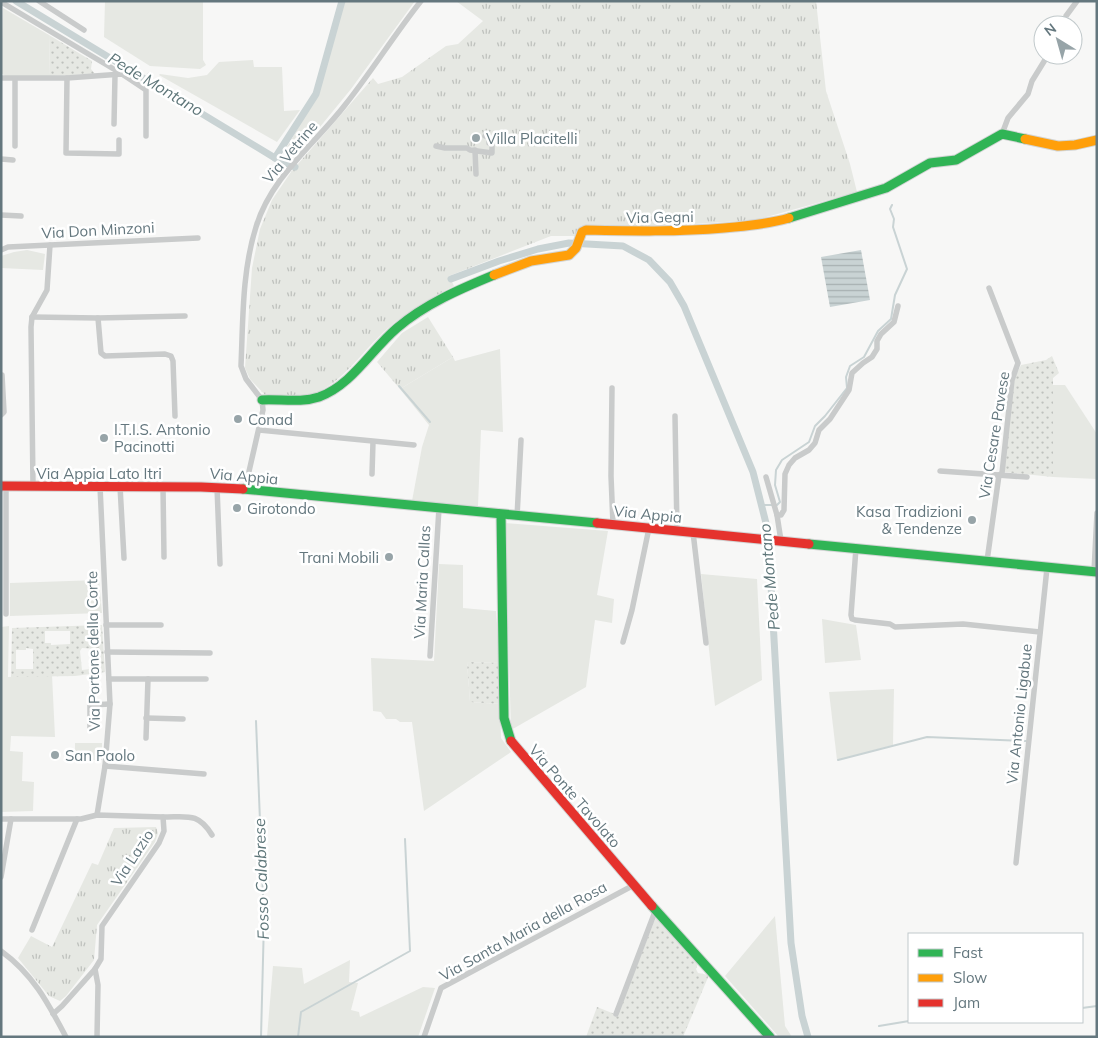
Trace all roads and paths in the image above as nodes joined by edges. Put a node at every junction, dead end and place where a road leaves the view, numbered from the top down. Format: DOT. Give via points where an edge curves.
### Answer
graph roads {
  1 [pos="38,1"];
  2 [pos="422,1"];
  3 [pos="1077,1"];
  4 [pos="1,2"];
  5 [pos="1069,15"];
  6 [pos="84,30"];
  7 [pos="1042,65"];
  8 [pos="118,75"];
  9 [pos="150,75"];
  10 [pos="1,78"];
  11 [pos="67,78"];
  12 [pos="15,79"];
  13 [pos="144,87"];
  14 [pos="114,124"];
  15 [pos="1002,134"];
  16 [pos="146,136"];
  17 [pos="484,136"];
  18 [pos="119,140"];
  19 [pos="1097,140"];
  20 [pos="15,146"];
  21 [pos="436,146"];
  22 [pos="476,150"];
  23 [pos="1,159"];
  24 [pos="13,160"];
  25 [pos="476,174"];
  26 [pos="1,216"];
  27 [pos="21,216"];
  28 [pos="198,238"];
  29 [pos="50,245"];
  30 [pos="1,250"];
  31 [pos="989,288"];
  32 [pos="898,306"];
  33 [pos="185,316"];
  34 [pos="32,317"];
  35 [pos="98,318"];
  36 [pos="2,375"];
  37 [pos="612,388"];
  38 [pos="262,400"];
  39 [pos="1,415"];
  40 [pos="175,416"];
  41 [pos="675,416"];
  42 [pos="259,430"];
  43 [pos="521,440"];
  44 [pos="373,442"];
  45 [pos="414,446"];
  46 [pos="940,471"];
  47 [pos="372,474"];
  48 [pos="999,475"];
  49 [pos="766,477"];
  50 [pos="1027,477"];
  51 [pos="4,486"];
  52 [pos="33,486"];
  53 [pos="100,486"];
  54 [pos="120,486"];
  55 [pos="163,487"];
  56 [pos="196,487"];
  57 [pos="217,487"];
  58 [pos="245,489"];
  59 [pos="439,508"];
  60 [pos="1097,513"];
  61 [pos="501,515"];
  62 [pos="777,515"];
  63 [pos="517,516"];
  64 [pos="613,524"];
  65 [pos="648,528"];
  66 [pos="677,531"];
  67 [pos="693,532"];
  68 [pos="780,541"];
  69 [pos="856,548"];
  70 [pos="164,557"];
  71 [pos="124,558"];
  72 [pos="987,561"];
  73 [pos="220,564"];
  74 [pos="1047,568"];
  75 [pos="1095,572"];
  76 [pos="6,614"];
  77 [pos="106,624"];
  78 [pos="160,625"];
  79 [pos="1040,632"];
  80 [pos="623,642"];
  81 [pos="706,643"];
  82 [pos="107,652"];
  83 [pos="210,653"];
  84 [pos="430,656"];
  85 [pos="109,679"];
  86 [pos="148,679"];
  87 [pos="206,679"];
  88 [pos="110,704"];
  89 [pos="146,718"];
  90 [pos="183,719"];
  91 [pos="90,728"];
  92 [pos="146,738"];
  93 [pos="106,766"];
  94 [pos="204,774"];
  95 [pos="97,815"];
  96 [pos="163,817"];
  97 [pos="1,819"];
  98 [pos="11,819"];
  99 [pos="76,819"];
  100 [pos="212,835"];
  101 [pos="1016,863"];
  102 [pos="1,877"];
  103 [pos="634,885"];
  104 [pos="656,909"];
  105 [pos="32,930"];
  106 [pos="1,951"];
  107 [pos="96,969"];
  108 [pos="53,1014"];
  109 [pos="616,1014"];
  110 [pos="66,1037"];
  111 [pos="97,1037"];
  112 [pos="424,1037"];
  113 [pos="770,1037"];
  1 -- 6 [label="street"];
  2 -- 38 [label="street, Via Vetrine" via="343,108 273,188 256,226 245,279 241,366 246,379"];
  3 -- 5 [label="street"];
  4 -- 8 [label="street"];
  7 -- 15 [label="street" via="1028,94 1008,118"];
  8 -- 11 [label="street"];
  8 -- 13 [label="street"];
  8 -- 14 [label="street"];
  9 -- 13 [label="street"];
  10 -- 12 [label="street"];
  11 -- 12 [label="street"];
  11 -- 18 [label="street" via="66,153 119,154"];
  12 -- 20 [label="street"];
  13 -- 16 [label="street"];
  15 -- 19 [label="street" via="1058,146"];
  15 -- 38 [label="street, Via Gegni" via="956,160 930,163 886,188 781,220 754,226 699,230 586,230 570,255 504,270 417,312 386,338 353,373 321,396 307,400"];
  17 -- 22 [label="street" via="489,137 489,143 492,143 492,153"];
  21 -- 22 [label="street"];
  22 -- 25 [label="street"];
  23 -- 24 [label="street"];
  26 -- 27 [label="street"];
  28 -- 29 [label="street, Via Don Minzoni"];
  29 -- 30 [label="street, Via Don Minzoni"];
  29 -- 34 [label="street" via="47,290"];
  31 -- 48 [label="street, Via Cesare Pavese" via="1018,363 1012,380 1002,473"];
  32 -- 62 [label="street" via="894,322 881,334 872,357 852,373 849,390 819,430 814,443 789,465 785,474 784,510"];
  33 -- 35 [label="street"];
  34 -- 35 [label="street"];
  34 -- 52 [label="street"];
  35 -- 40 [label="street" via="101,354 171,356"];
  36 -- 39 [label="street" via="4,412"];
  37 -- 64 [label="street"];
  38 -- 42 [label="street"];
  41 -- 66 [label="street"];
  42 -- 44 [label="street"];
  42 -- 58 [label="street"];
  43 -- 63 [label="street"];
  44 -- 45 [label="street"];
  44 -- 47 [label="street"];
  46 -- 48 [label="street"];
  48 -- 50 [label="street"];
  48 -- 72 [label="street, Via Cesare Pavese"];
  49 -- 62 [label="street"];
  51 -- 52 [label="street, Via Appia Lato Itri"];
  51 -- 76 [label="street"];
  52 -- 53 [label="street, Via Appia Lato Itri"];
  53 -- 54 [label="street, Via Appia Lato Itri"];
  53 -- 77 [label="street, Via Portone della Corte"];
  54 -- 55 [label="street, Via Appia Lato Itri"];
  54 -- 71 [label="street"];
  55 -- 56 [label="street, Via Appia Lato Itri"];
  55 -- 70 [label="street"];
  56 -- 57 [label="street, Via Appia"];
  57 -- 58 [label="street, Via Appia"];
  57 -- 73 [label="street"];
  58 -- 59 [label="street, Via Appia"];
  59 -- 61 [label="street, Via Appia"];
  59 -- 84 [label="street, Via Maria Callas"];
  60 -- 75 [label="street"];
  61 -- 63 [label="street, Via Appia"];
  61 -- 103 [label="street, Via Ponte Tavolato" via="504,718 510,741"];
  62 -- 68 [label="street"];
  63 -- 64 [label="street, Via Appia"];
  64 -- 65 [label="street, Via Appia"];
  65 -- 66 [label="street, Via Appia"];
  65 -- 80 [label="street"];
  66 -- 67 [label="street, Via Appia"];
  67 -- 68 [label="street, Via Appia"];
  67 -- 81 [label="street"];
  68 -- 69 [label="street, Via Appia"];
  69 -- 72 [label="street, Via Appia"];
  69 -- 79 [label="street" via="851,615 855,620 895,627 963,624"];
  72 -- 74 [label="street, Via Appia"];
  74 -- 75 [label="street, Via Appia"];
  74 -- 79 [label="street, Via Antonio Ligabue"];
  77 -- 78 [label="street"];
  77 -- 82 [label="street, Via Portone della Corte"];
  79 -- 101 [label="street, Via Antonio Ligabue"];
  82 -- 83 [label="street"];
  82 -- 85 [label="street, Via Portone della Corte"];
  85 -- 86 [label="street"];
  85 -- 88 [label="street, Via Portone della Corte"];
  86 -- 87 [label="street"];
  86 -- 89 [label="street"];
  88 -- 91 [label="street" via="90,705"];
  88 -- 93 [label="street, Via Portone della Corte"];
  89 -- 90 [label="street"];
  89 -- 92 [label="street"];
  93 -- 94 [label="street"];
  93 -- 95 [label="street, Via Portone della Corte"];
  95 -- 96 [label="street, Via Lazio"];
  95 -- 99 [label="street, Via Lazio"];
  96 -- 100 [label="street" via="198,819"];
  96 -- 107 [label="street, Via Lazio" via="164,830 159,843 102,926 101,959"];
  97 -- 98 [label="street, Via Lazio"];
  98 -- 99 [label="street, Via Lazio"];
  98 -- 102 [label="street"];
  99 -- 105 [label="street"];
  103 -- 104 [label="street, Via Ponte Tavolato"];
  103 -- 112 [label="street, Via Santa Maria della Rosa" via="441,988"];
  104 -- 109 [label="street"];
  104 -- 113 [label="street, Via Ponte Tavolato"];
  106 -- 108 [label="street" via="24,969"];
  107 -- 108 [label="street"];
  107 -- 111 [label="street, Via Lazio"];
  108 -- 110 [label="street"];
}
